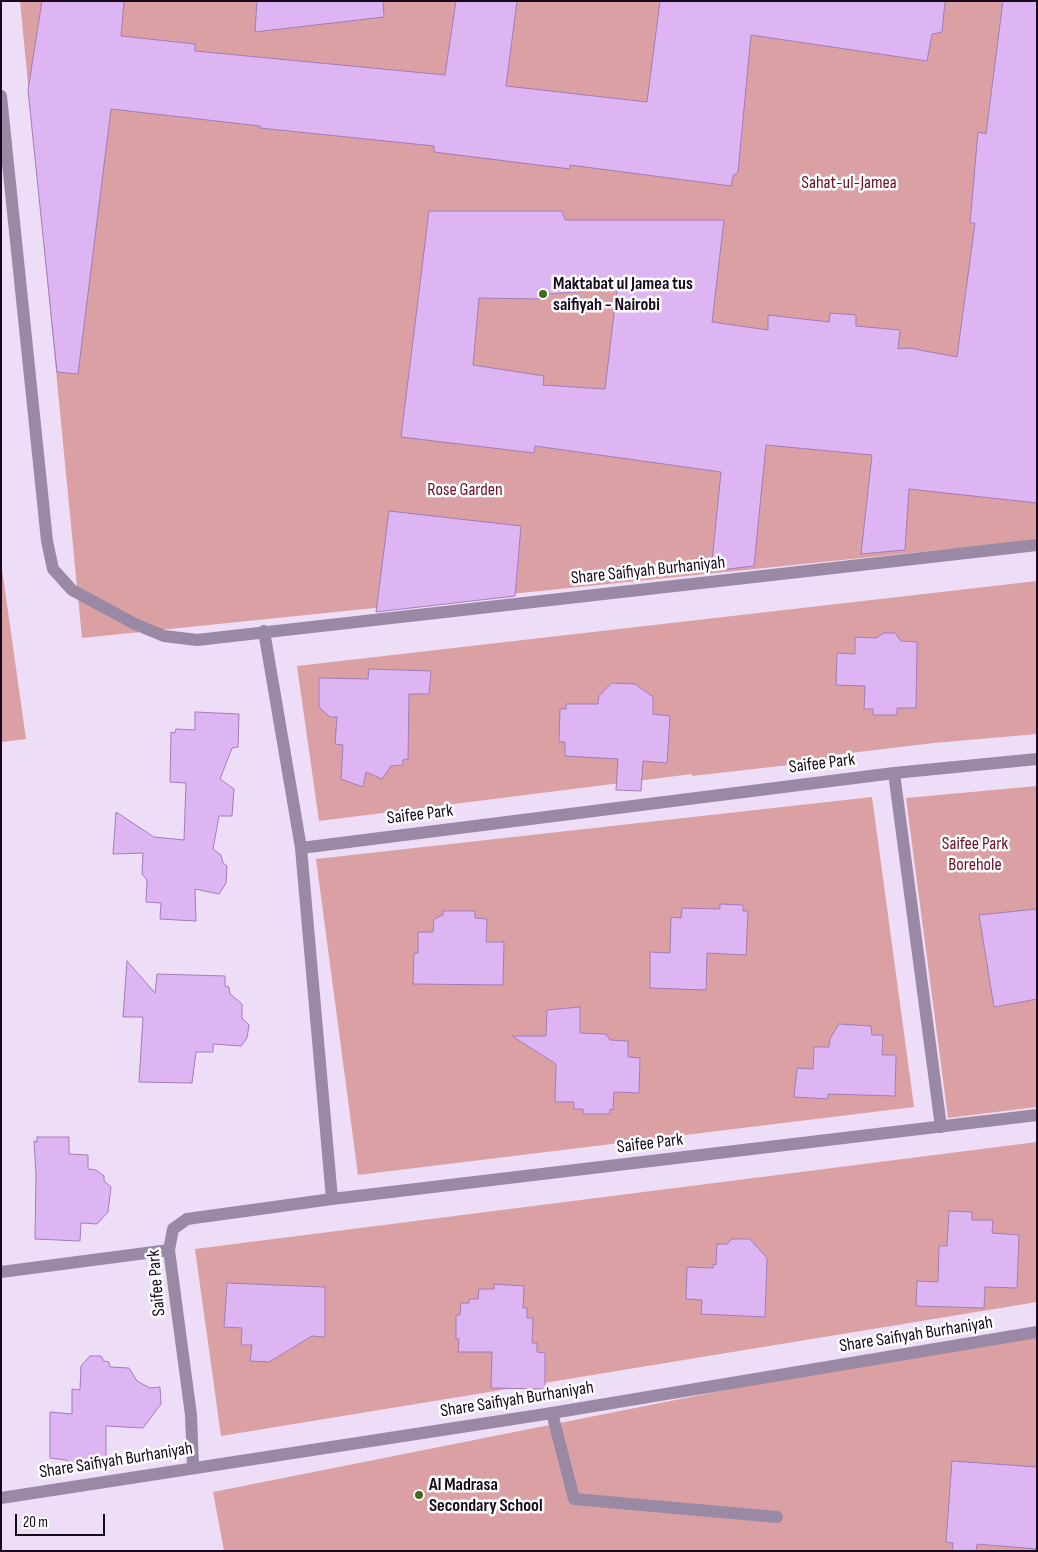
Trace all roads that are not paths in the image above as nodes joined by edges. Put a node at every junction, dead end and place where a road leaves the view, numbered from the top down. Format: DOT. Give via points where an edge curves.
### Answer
graph roads {
  1 [pos="1,96"];
  2 [pos="1037,545"];
  3 [pos="264,632"];
  4 [pos="1037,759"];
  5 [pos="894,773"];
  6 [pos="301,848"];
  7 [pos="1037,1115"];
  8 [pos="941,1127"];
  9 [pos="332,1199"];
  10 [pos="169,1250"];
  11 [pos="1,1272"];
  12 [pos="1037,1332"];
  13 [pos="552,1412"];
  14 [pos="193,1466"];
  15 [pos="1,1498"];
  16 [pos="777,1517"];
  1 -- 3 [label="street, Share Saifiyah Burhaniyah" via="47,541 53,569 72,590 164,636 197,640"];
  2 -- 3 [label="street, Share Saifiyah Burhaniyah"];
  3 -- 6 [label="street"];
  4 -- 5 [label="street, Saifee Park"];
  5 -- 6 [label="street, Saifee Park"];
  5 -- 8 [label="street"];
  6 -- 9 [label="street"];
  7 -- 8 [label="street, Saifee Park"];
  8 -- 9 [label="street, Saifee Park"];
  9 -- 10 [label="street, Saifee Park" via="187,1219 173,1229"];
  10 -- 11 [label="street"];
  10 -- 14 [label="street, Saifee Park" via="191,1415"];
  12 -- 13 [label="street, Share Saifiyah Burhaniyah"];
  13 -- 14 [label="street, Share Saifiyah Burhaniyah"];
  13 -- 16 [label="street" via="574,1499"];
  14 -- 15 [label="street, Share Saifiyah Burhaniyah"];
}
